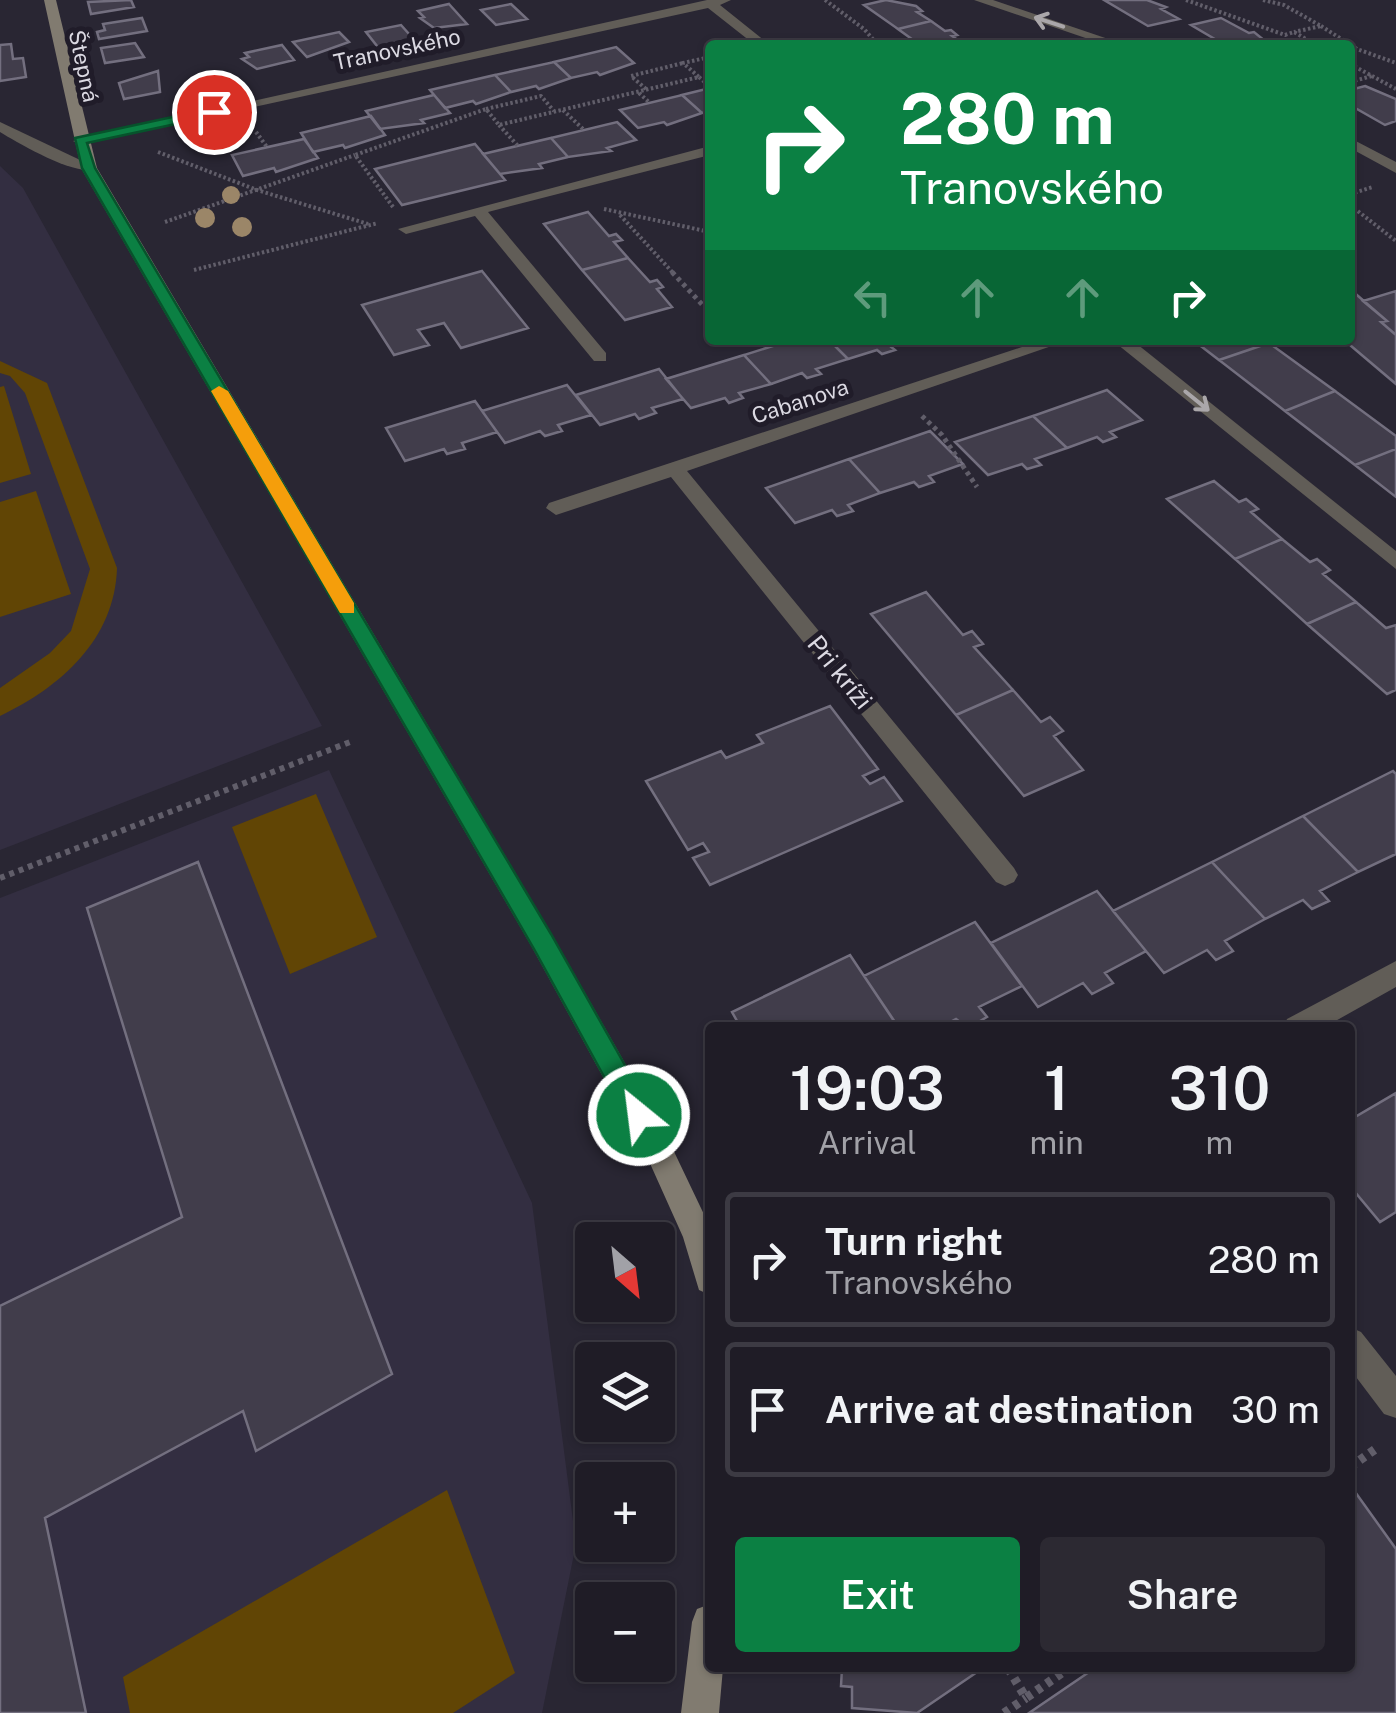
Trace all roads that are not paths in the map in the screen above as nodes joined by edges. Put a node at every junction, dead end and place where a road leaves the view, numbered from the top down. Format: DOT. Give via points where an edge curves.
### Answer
graph roads {
  1 [pos="50,0"];
  2 [pos="980,0"];
  3 [pos="718,2"];
  4 [pos="758,40"];
  5 [pos="1104,40"];
  6 [pos="0,126"];
  7 [pos="80,141"];
  8 [pos="1355,145"];
  9 [pos="705,151"];
  10 [pos="88,168"];
  11 [pos="1396,168"];
  12 [pos="478,210"];
  13 [pos="404,223"];
  14 [pos="1045,345"];
  15 [pos="1127,345"];
  16 [pos="600,357"];
  17 [pos="675,469"];
  18 [pos="556,508"];
  19 [pos="1396,562"];
  20 [pos="1006,875"];
  21 [pos="1396,973"];
  22 [pos="1308,1022"];
  23 [pos="705,1261"];
  24 [pos="1355,1349"];
  25 [pos="1396,1402"];
  26 [pos="705,1668"];
  27 [pos="700,1713"];
  1 -- 7 [label="street, Štepná"];
  5 -- 2 [label="street, one-way"];
  3 -- 4 [label="street"];
  3 -- 7 [label="street, Tranovského"];
  6 -- 10 [label="street"];
  7 -- 10 [label="street"];
  8 -- 11 [label="street"];
  9 -- 12 [label="street"];
  10 -- 23 [label="street" via="552,959 658,1149"];
  12 -- 13 [label="street"];
  12 -- 16 [label="street"];
  14 -- 17 [label="street, Cabanova"];
  15 -- 19 [label="street, one-way"];
  17 -- 18 [label="street, Cabanova"];
  17 -- 20 [label="street, Pri kríži"];
  21 -- 22 [label="street"];
  24 -- 25 [label="street"];
  26 -- 27 [label="street"];
}
